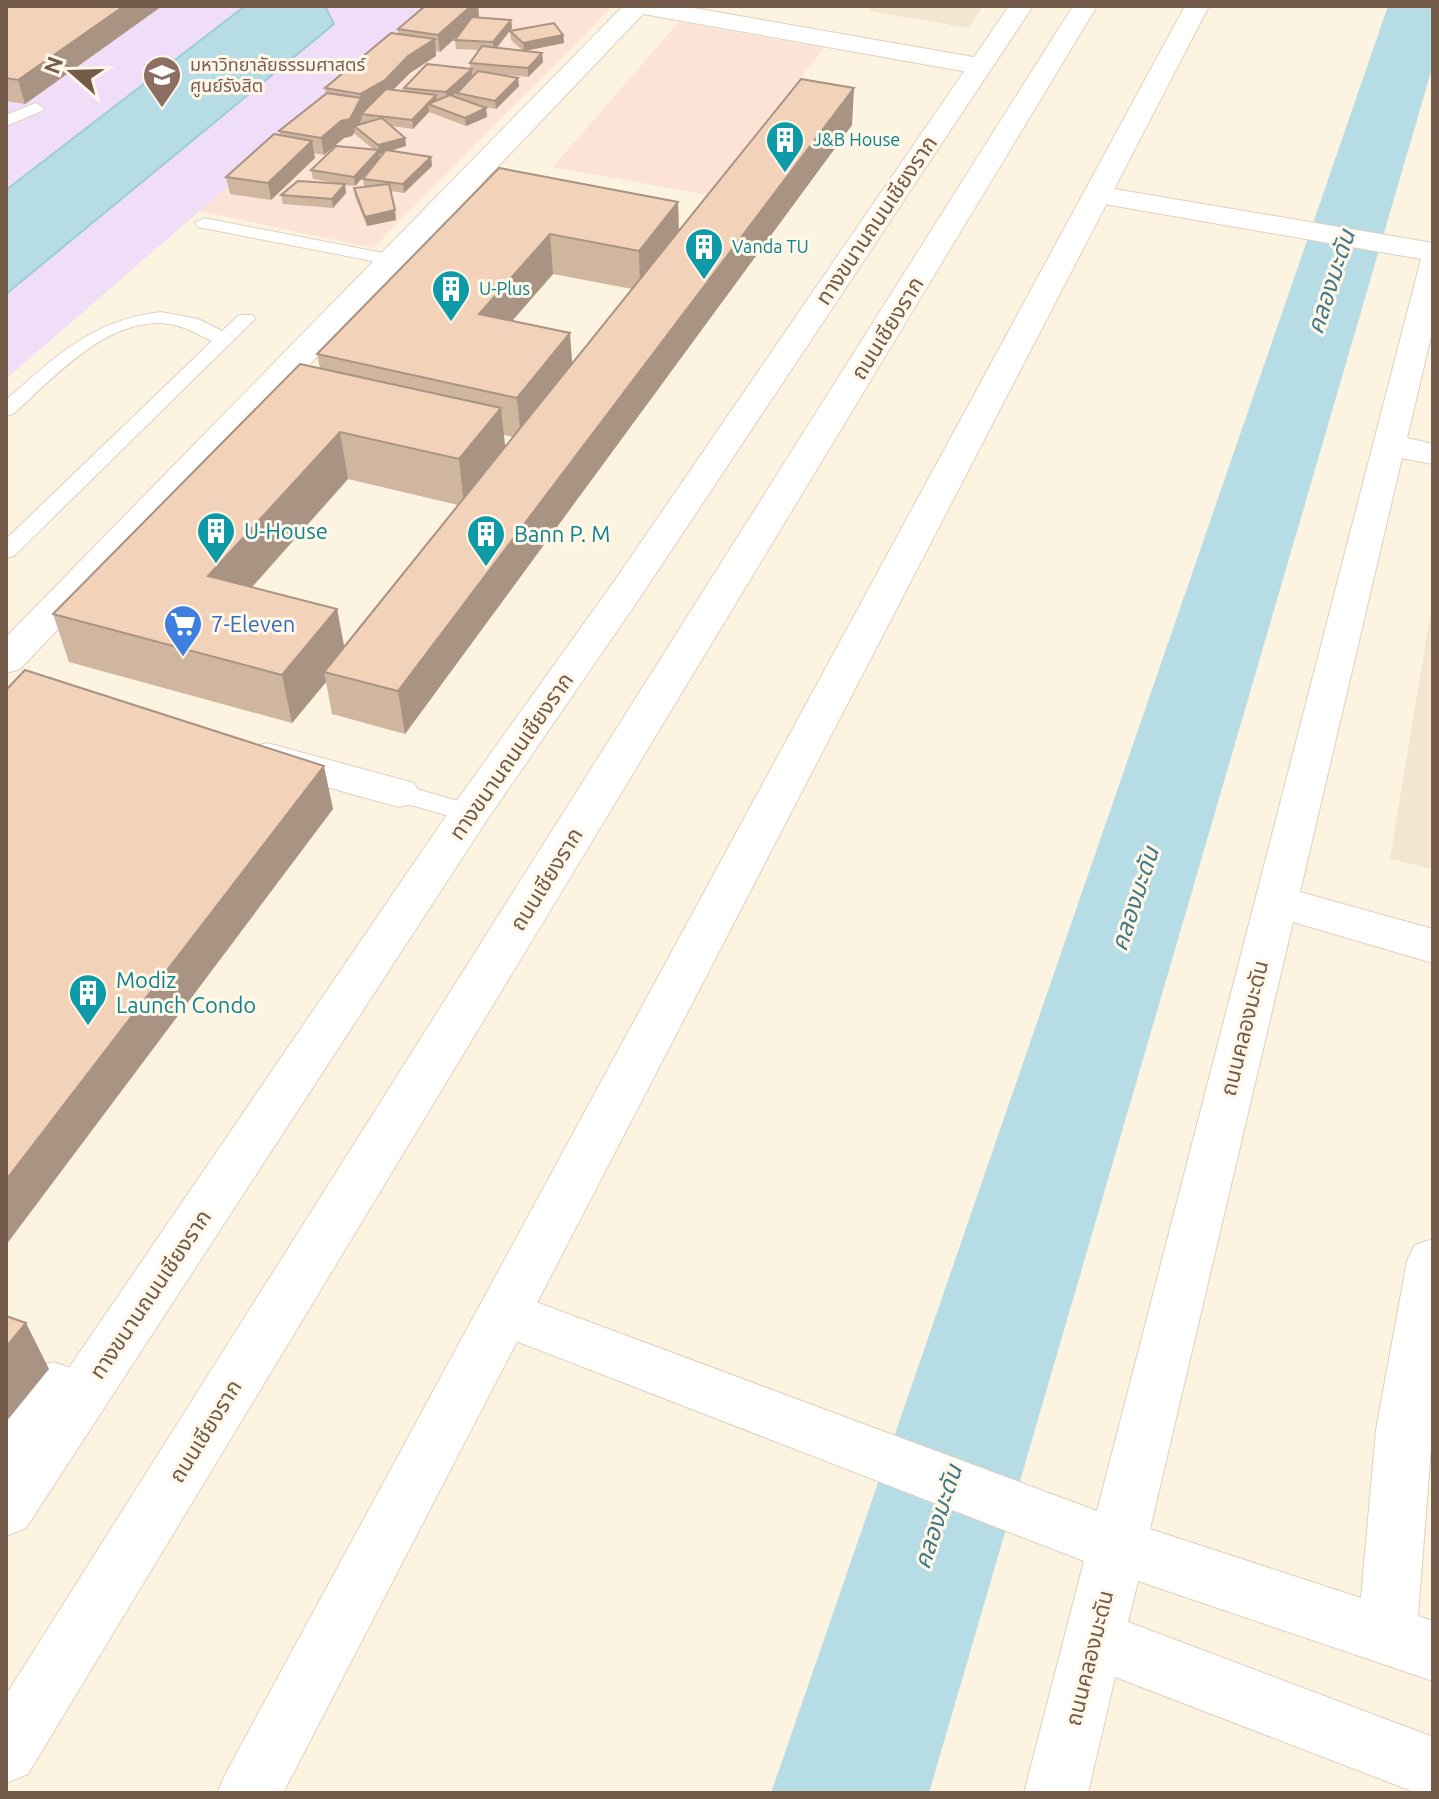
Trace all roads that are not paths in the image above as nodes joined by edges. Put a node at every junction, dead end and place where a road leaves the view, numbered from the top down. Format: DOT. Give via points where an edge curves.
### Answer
graph roads {
  1 [pos="639,6"];
  2 [pos="1021,6"];
  3 [pos="1085,6"];
  4 [pos="1197,6"];
  5 [pos="981,47"];
  6 [pos="36,108"];
  7 [pos="6,121"];
  8 [pos="1097,195"];
  9 [pos="204,223"];
  10 [pos="1425,255"];
  11 [pos="393,260"];
  12 [pos="246,319"];
  13 [pos="225,340"];
  14 [pos="6,410"];
  15 [pos="1388,445"];
  16 [pos="1433,454"];
  17 [pos="6,551"];
  18 [pos="11,678"];
  19 [pos="233,747"];
  20 [pos="399,793"];
  21 [pos="470,813"];
  22 [pos="1275,901"];
  23 [pos="1433,946"];
  24 [pos="1433,1261"];
  25 [pos="504,1313"];
  26 [pos="87,1387"];
  27 [pos="6,1444"];
  28 [pos="178,1475"];
  29 [pos="6,1509"];
  30 [pos="1116,1546"];
  31 [pos="1094,1639"];
  32 [pos="1410,1643"];
  33 [pos="6,1699"];
  34 [pos="6,1752"];
  35 [pos="1433,1768"];
  36 [pos="249,1793"];
  37 [pos="1056,1793"];
  1 -- 5 [label="street"];
  1 -- 11 [label="street"];
  2 -- 5 [label="street, ทางขนานถนนเชียงราก"];
  3 -- 28 [label="street, ถนนเชียงราก"];
  4 -- 8 [label="street"];
  5 -- 21 [label="street, ทางขนานถนนเชียงราก" via="628,588"];
  6 -- 7 [label="lane"];
  8 -- 10 [label="street"];
  8 -- 25 [label="street"];
  9 -- 11 [label="lane"];
  10 -- 15 [label="street, ถนนคลองมะดัน"];
  11 -- 18 [label="street"];
  12 -- 13 [label="lane"];
  13 -- 14 [label="lane" via="183,321 120,322 97,333"];
  13 -- 17 [label="lane"];
  15 -- 16 [label="street"];
  15 -- 22 [label="street, ถนนคลองมะดัน"];
  19 -- 20 [label="street"];
  20 -- 21 [label="lane"];
  21 -- 26 [label="street, ทางขนานถนนเชียงราก"];
  22 -- 23 [label="street"];
  22 -- 30 [label="street, ถนนคลองมะดัน"];
  24 -- 32 [label="street" via="1404,1430"];
  25 -- 30 [label="street"];
  25 -- 36 [label="street"];
  26 -- 27 [label="lane" via="53,1376"];
  26 -- 29 [label="street, ทางขนานถนนเชียงราก"];
  28 -- 33 [label="street"];
  28 -- 34 [label="street, ถนนเชียงราก"];
  30 -- 31 [label="street, ถนนคลองมะดัน"];
  30 -- 32 [label="street"];
  31 -- 35 [label="street"];
  31 -- 37 [label="street, ถนนคลองมะดัน"];
}
